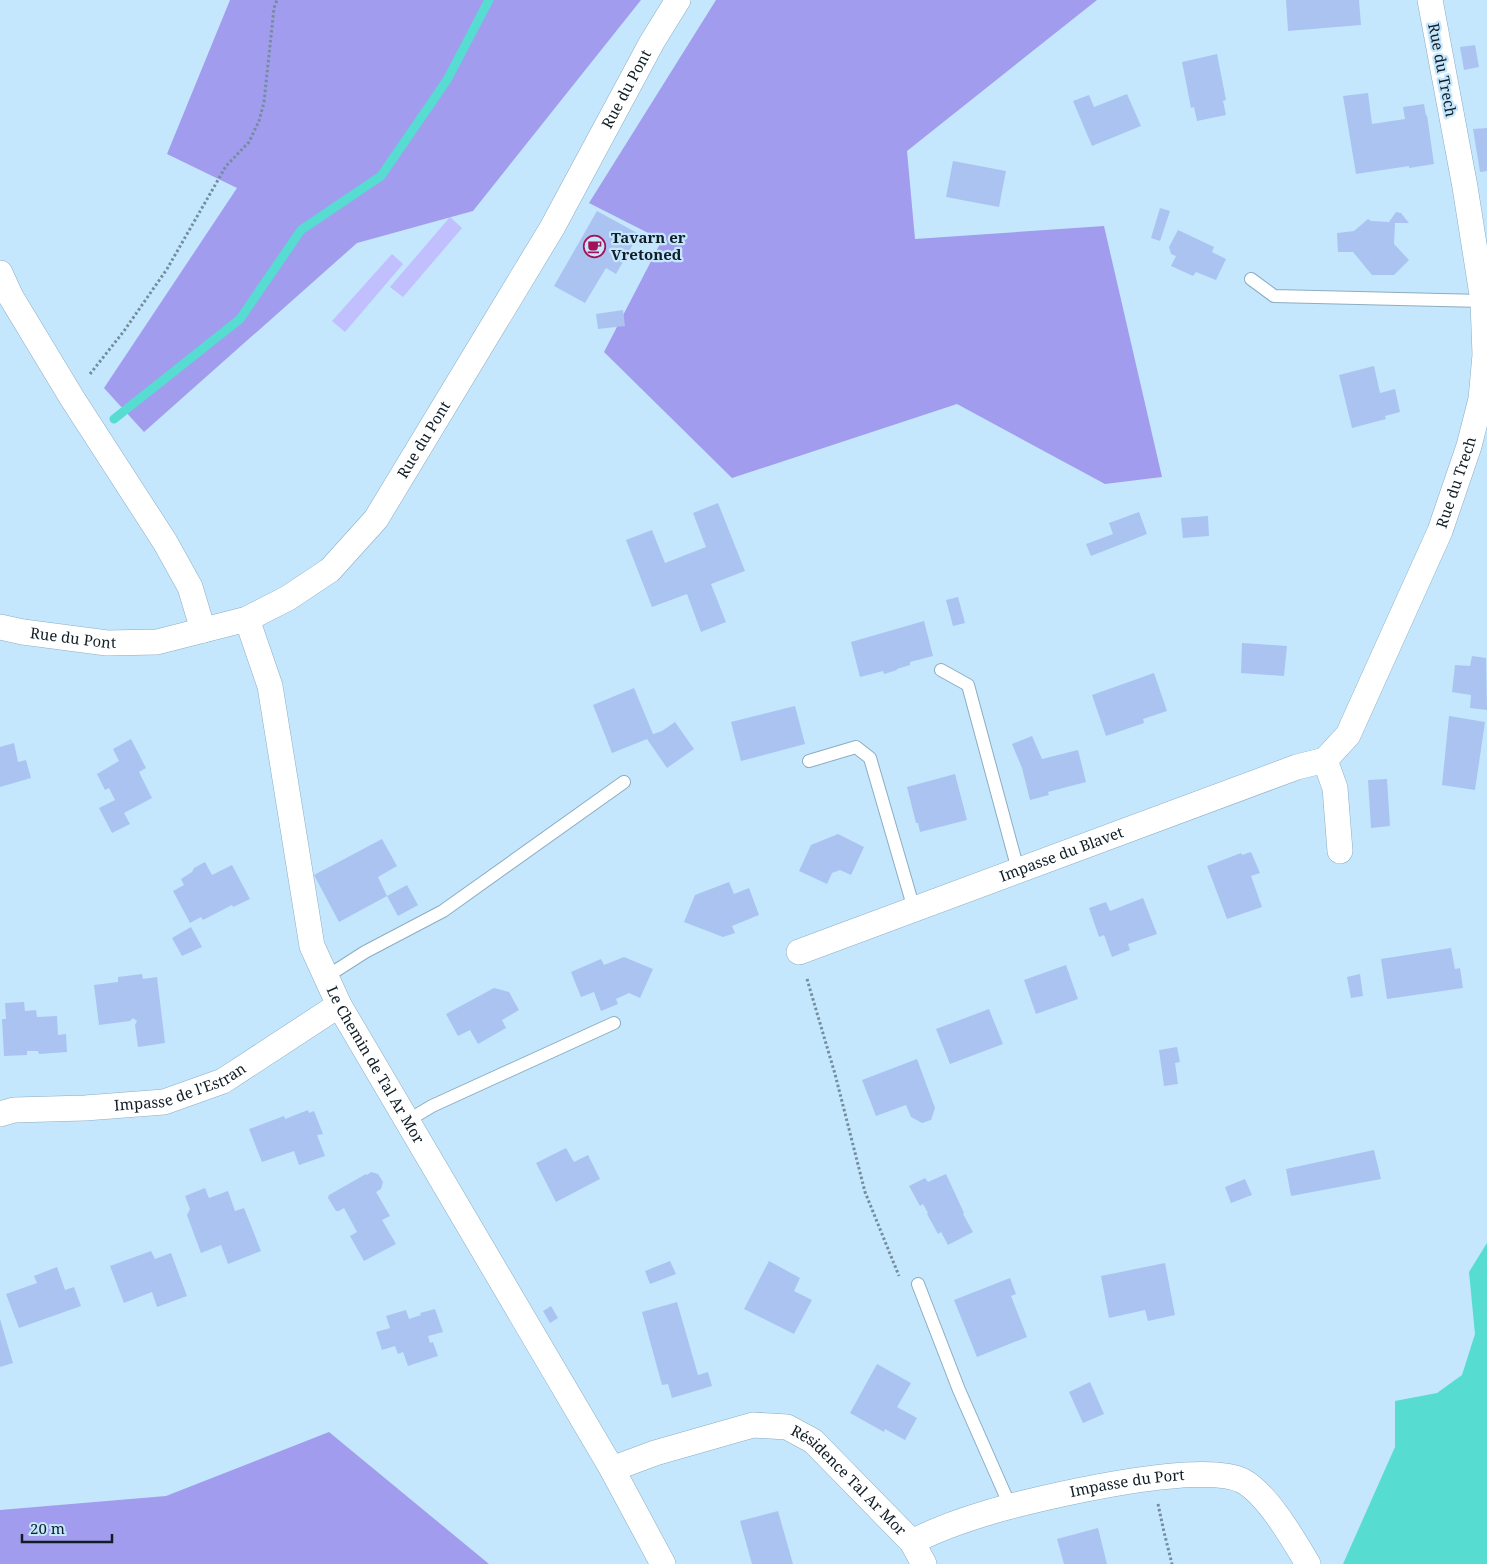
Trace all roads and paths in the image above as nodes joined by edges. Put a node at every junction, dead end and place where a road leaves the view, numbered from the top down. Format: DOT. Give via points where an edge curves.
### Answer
graph roads {
  1 [pos="277,0"];
  2 [pos="678,0"];
  3 [pos="1430,0"];
  4 [pos="0,273"];
  5 [pos="1251,279"];
  6 [pos="1483,301"];
  7 [pos="72,398"];
  8 [pos="247,619"];
  9 [pos="0,627"];
  10 [pos="203,630"];
  11 [pos="940,670"];
  12 [pos="1325,760"];
  13 [pos="809,761"];
  14 [pos="624,782"];
  15 [pos="1340,850"];
  16 [pos="1018,870"];
  17 [pos="914,909"];
  18 [pos="799,952"];
  19 [pos="326,977"];
  20 [pos="339,1005"];
  21 [pos="614,1024"];
  22 [pos="0,1114"];
  23 [pos="407,1121"];
  24 [pos="901,1281"];
  25 [pos="918,1284"];
  26 [pos="612,1469"];
  27 [pos="1154,1479"];
  28 [pos="1011,1508"];
  29 [pos="912,1542"];
  30 [pos="663,1564"];
  31 [pos="924,1564"];
  32 [pos="1172,1564"];
  33 [pos="1308,1564"];
  1 -- 7 [label="path" via="264,102 249,142 226,166 167,269"];
  2 -- 8 [label="street, Rue du Pont" via="552,228 376,519 330,570 288,598"];
  3 -- 6 [label="street, Rue du Trech"];
  4 -- 7 [label="street"];
  5 -- 6 [label="lane" via="1274,296"];
  6 -- 12 [label="street, Rue du Trech" via="1485,355 1481,399 1440,531 1348,735"];
  7 -- 10 [label="street" via="165,542 190,588"];
  8 -- 10 [label="street, Rue du Pont"];
  8 -- 19 [label="street, Le Chemin de Tal Ar Mor" via="270,686 312,946"];
  9 -- 10 [label="street, Rue du Pont" via="107,643 157,642"];
  11 -- 16 [label="lane" via="968,685"];
  12 -- 15 [label="street" via="1334,788"];
  12 -- 16 [label="street, Impasse du Blavet" via="1297,767"];
  13 -- 17 [label="lane" via="856,747 870,758"];
  14 -- 19 [label="lane" via="443,911 365,952"];
  16 -- 17 [label="street, Impasse du Blavet"];
  17 -- 18 [label="street, Impasse du Blavet"];
  18 -- 24 [label="path" via="865,1192"];
  19 -- 20 [label="street, Le Chemin de Tal Ar Mor"];
  20 -- 22 [label="street, Impasse de l'Estran" via="223,1081 164,1102 14,1110"];
  20 -- 23 [label="street, Le Chemin de Tal Ar Mor"];
  21 -- 23 [label="lane" via="432,1106"];
  23 -- 26 [label="street, Le Chemin de Tal Ar Mor"];
  25 -- 28 [label="lane" via="959,1390"];
  26 -- 29 [label="street, Résidence Tal Ar Mor" via="654,1453 754,1425 787,1427 813,1441"];
  26 -- 30 [label="street, Le Chemin de Tal Ar Mor"];
  27 -- 28 [label="street, Impasse du Port" via="1083,1490"];
  27 -- 32 [label="path"];
  27 -- 33 [label="street, Impasse du Port" via="1182,1474 1226,1475 1243,1481 1257,1492"];
  28 -- 29 [label="street, Impasse du Port" via="935,1530"];
  29 -- 31 [label="street, Résidence Tal Ar Mor"];
}
